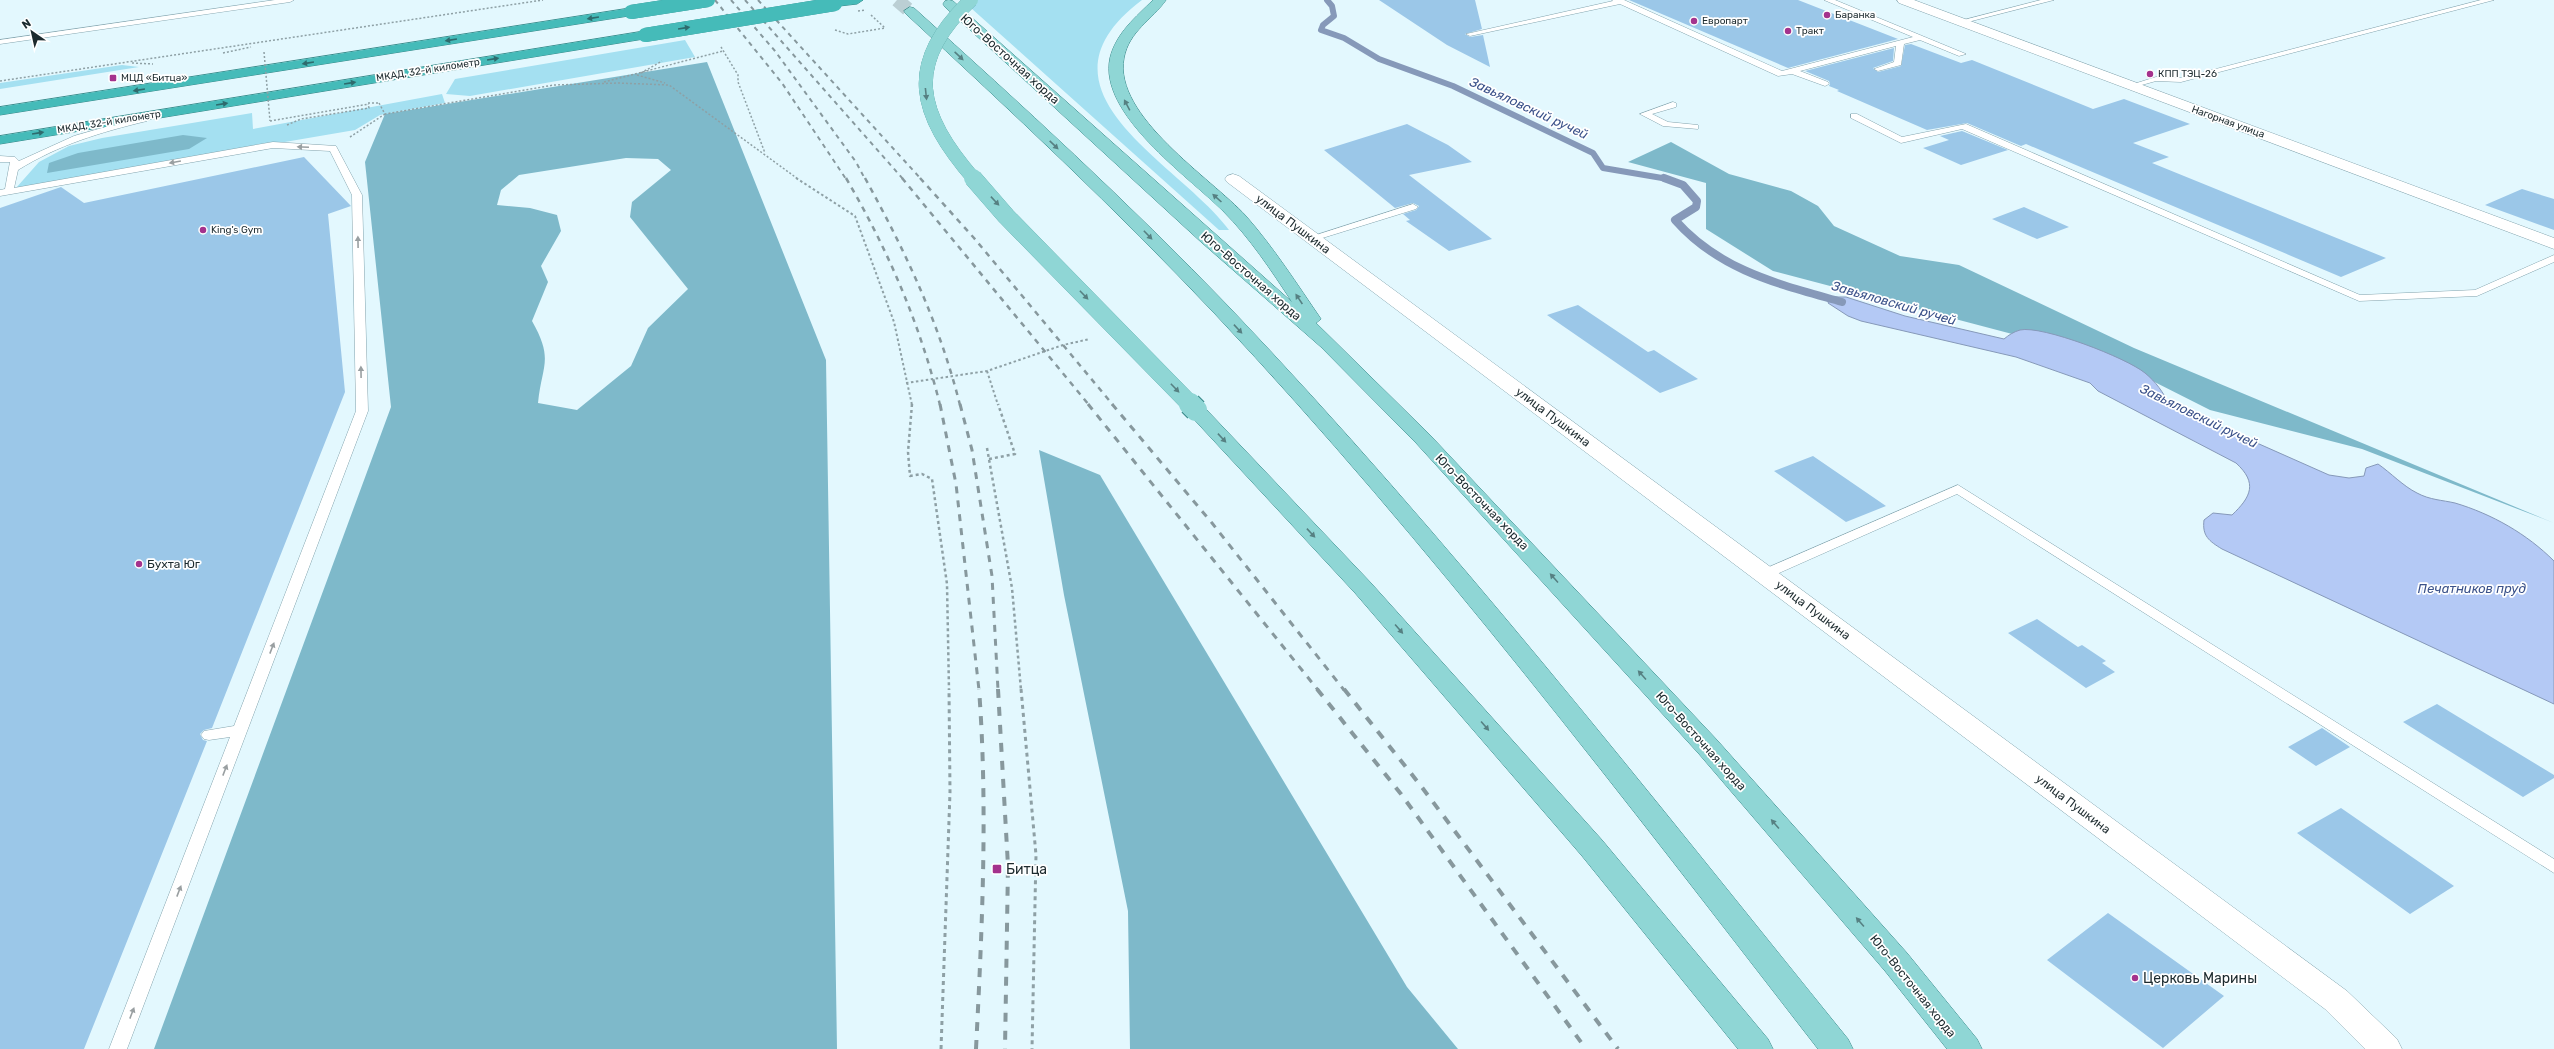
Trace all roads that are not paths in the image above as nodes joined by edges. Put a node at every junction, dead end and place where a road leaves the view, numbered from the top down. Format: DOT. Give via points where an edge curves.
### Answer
graph roads {
  1 [pos="290,0"];
  2 [pos="708,0"];
  3 [pos="857,0"];
  4 [pos="971,0"];
  5 [pos="1160,0"];
  6 [pos="1828,0"];
  7 [pos="1906,0"];
  8 [pos="2050,0"];
  9 [pos="2490,0"];
  10 [pos="1618,1"];
  11 [pos="949,4"];
  12 [pos="910,11"];
  13 [pos="1960,22"];
  14 [pos="1470,34"];
  15 [pos="1920,37"];
  16 [pos="0,42"];
  17 [pos="1900,43"];
  18 [pos="1962,54"];
  19 [pos="1827,62"];
  20 [pos="1813,66"];
  21 [pos="1837,66"];
  22 [pos="1878,69"];
  23 [pos="1823,70"];
  24 [pos="1792,71"];
  25 [pos="1825,84"];
  26 [pos="2131,86"];
  27 [pos="1673,105"];
  28 [pos="195,108"];
  29 [pos="0,112"];
  30 [pos="1854,116"];
  31 [pos="1695,127"];
  32 [pos="0,140"];
  33 [pos="0,159"];
  34 [pos="14,168"];
  35 [pos="1233,179"];
  36 [pos="0,185"];
  37 [pos="7,189"];
  38 [pos="1413,208"];
  39 [pos="1312,238"];
  40 [pos="2554,244"];
  41 [pos="2554,258"];
  42 [pos="1328,343"];
  43 [pos="1765,574"];
  44 [pos="240,730"];
  45 [pos="209,736"];
  46 [pos="2554,867"];
  47 [pos="118,1049"];
  48 [pos="1756,1049"];
  49 [pos="1837,1049"];
  50 [pos="1966,1049"];
  51 [pos="2386,1049"];
  1 -- 16 [label="lane"];
  2 -- 29 [label="highway, one-way, bridge"];
  28 -- 3 [label="highway, МКАД, 32-й километр, one-way, bridge"];
  4 -- 48 [label="main road, one-way, bridge" via="947,24 930,54 926,68 927,103 941,136 978,183 1363,588 1592,848"];
  42 -- 5 [label="main road, one-way" via="1265,250 1228,208 1138,123 1121,93 1116,65 1122,38 1145,11"];
  6 -- 15 [label="lane"];
  7 -- 13 [label="street, Нагорная улица"];
  8 -- 13 [label="lane"];
  9 -- 26 [label="lane" via="2182,80 2156,79"];
  10 -- 14 [label="lane"];
  10 -- 24 [label="lane" via="1781,74"];
  11 -- 42 [label="main road, Юго-Восточная хорда" via="1207,238"];
  12 -- 49 [label="main road, one-way" via="1130,217 1268,362 1418,530 1662,828"];
  13 -- 26 [label="street, Нагорная улица"];
  15 -- 17 [label="lane"];
  15 -- 18 [label="lane"];
  17 -- 19 [label="lane"];
  17 -- 22 [label="lane" via="1898,63"];
  19 -- 20 [label="lane"];
  19 -- 21 [label="lane"];
  20 -- 23 [label="lane"];
  20 -- 24 [label="lane"];
  24 -- 25 [label="lane"];
  26 -- 40 [label="street, Нагорная улица"];
  27 -- 31 [label="lane" via="1644,114 1666,124"];
  32 -- 28 [label="highway, МКАД, 32-й километр, one-way"];
  28 -- 34 [label="lane" via="76,138 40,151"];
  30 -- 41 [label="lane" via="1901,140 1963,126 2359,298 2477,293"];
  33 -- 34 [label="lane" via="15,160"];
  34 -- 37 [label="lane"];
  35 -- 39 [label="street, улица Пушкина"];
  36 -- 37 [label="lane"];
  44 -- 37 [label="lane, one-way" via="362,411 357,195 334,148 273,145"];
  38 -- 39 [label="lane"];
  39 -- 43 [label="street, улица Пушкина"];
  50 -- 42 [label="main road, Юго-Восточная хорда, one-way" via="1896,962 1703,741 1539,562"];
  43 -- 46 [label="lane" via="1958,489"];
  43 -- 51 [label="street, улица Пушкина" via="2336,1000"];
  44 -- 45 [label="lane"];
  47 -- 44 [label="lane, one-way"];
}
